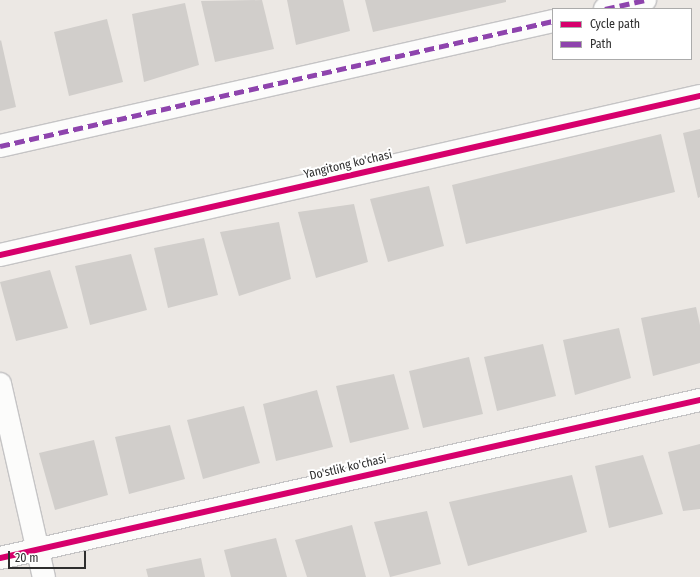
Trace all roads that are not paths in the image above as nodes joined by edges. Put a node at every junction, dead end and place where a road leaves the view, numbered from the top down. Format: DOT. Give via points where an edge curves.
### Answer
graph roads {
  1 [pos="645,0"];
  2 [pos="609,8"];
  3 [pos="552,21"];
  4 [pos="700,96"];
  5 [pos="0,146"];
  6 [pos="0,255"];
  7 [pos="0,384"];
  8 [pos="700,400"];
  9 [pos="39,549"];
  10 [pos="0,558"];
  11 [pos="44,577"];
  1 -- 2 [label="street"];
  3 -- 5 [label="street"];
  4 -- 6 [label="street, Yangitong ko'chasi"];
  7 -- 9 [label="street"];
  8 -- 9 [label="street, Do'stlik ko'chasi"];
  9 -- 10 [label="street, Do'stlik ko'chasi"];
  9 -- 11 [label="street"];
}
